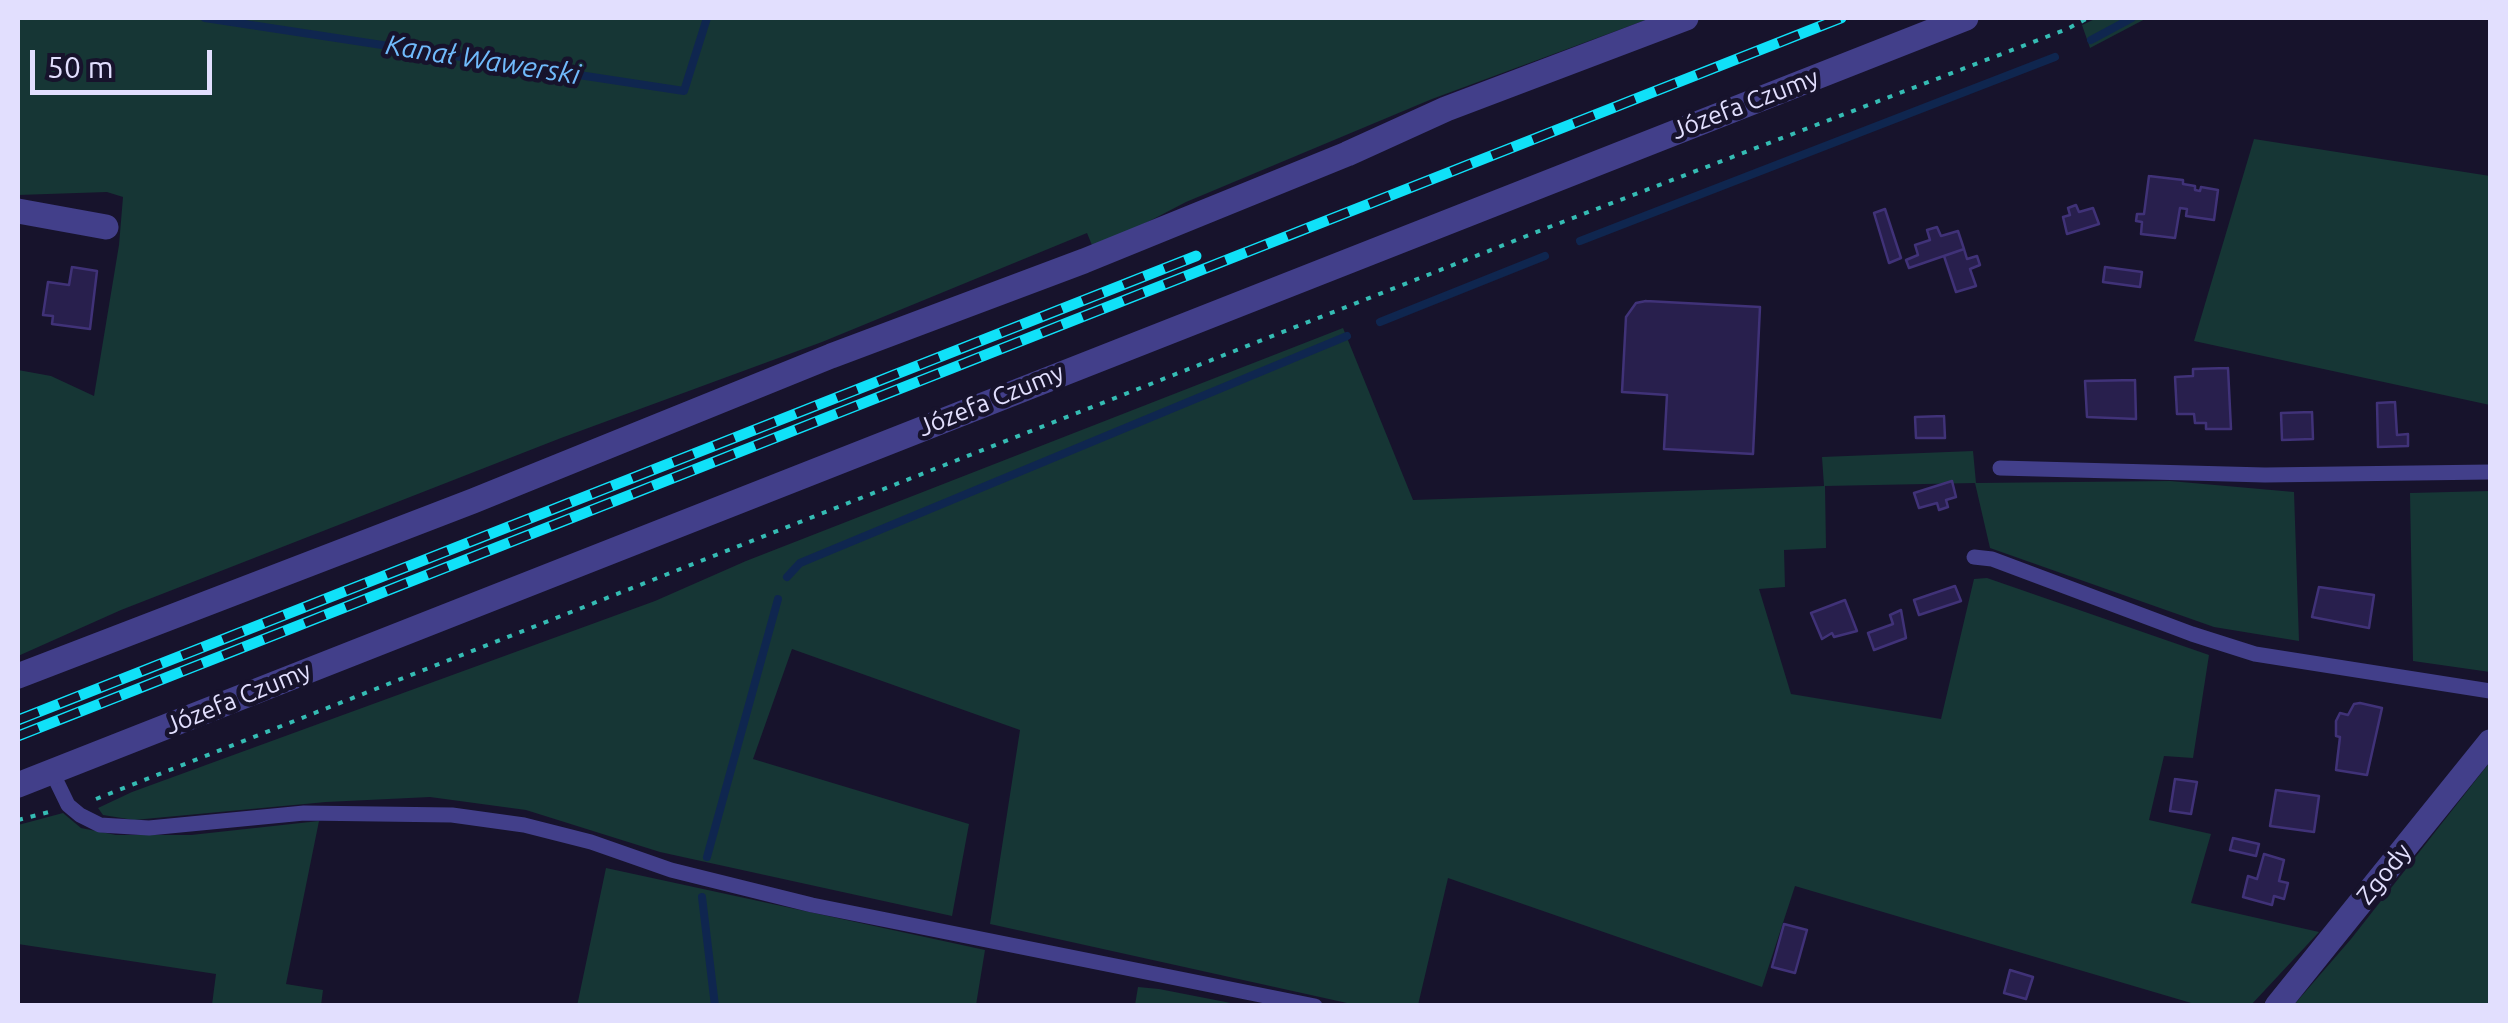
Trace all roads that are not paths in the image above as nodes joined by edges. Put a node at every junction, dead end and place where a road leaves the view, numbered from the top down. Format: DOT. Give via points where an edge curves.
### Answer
graph roads {
  1 [pos="1686,18"];
  2 [pos="1966,18"];
  3 [pos="18,211"];
  4 [pos="106,226"];
  5 [pos="2000,468"];
  6 [pos="2490,472"];
  7 [pos="1974,557"];
  8 [pos="18,676"];
  9 [pos="2490,692"];
  10 [pos="2490,742"];
  11 [pos="52,772"];
  12 [pos="18,785"];
  13 [pos="1314,1006"];
  14 [pos="2278,1006"];
  1 -- 8 [label="street" via="1084,261"];
  2 -- 11 [label="street, Józefa Czumy"];
  3 -- 4 [label="street"];
  5 -- 6 [label="lane"];
  7 -- 9 [label="lane" via="2256,654"];
  10 -- 14 [label="street, Zgody"];
  11 -- 12 [label="street, Józefa Czumy"];
  11 -- 13 [label="lane" via="68,804 100,824 126,828 304,813 524,824 812,905"];
}
